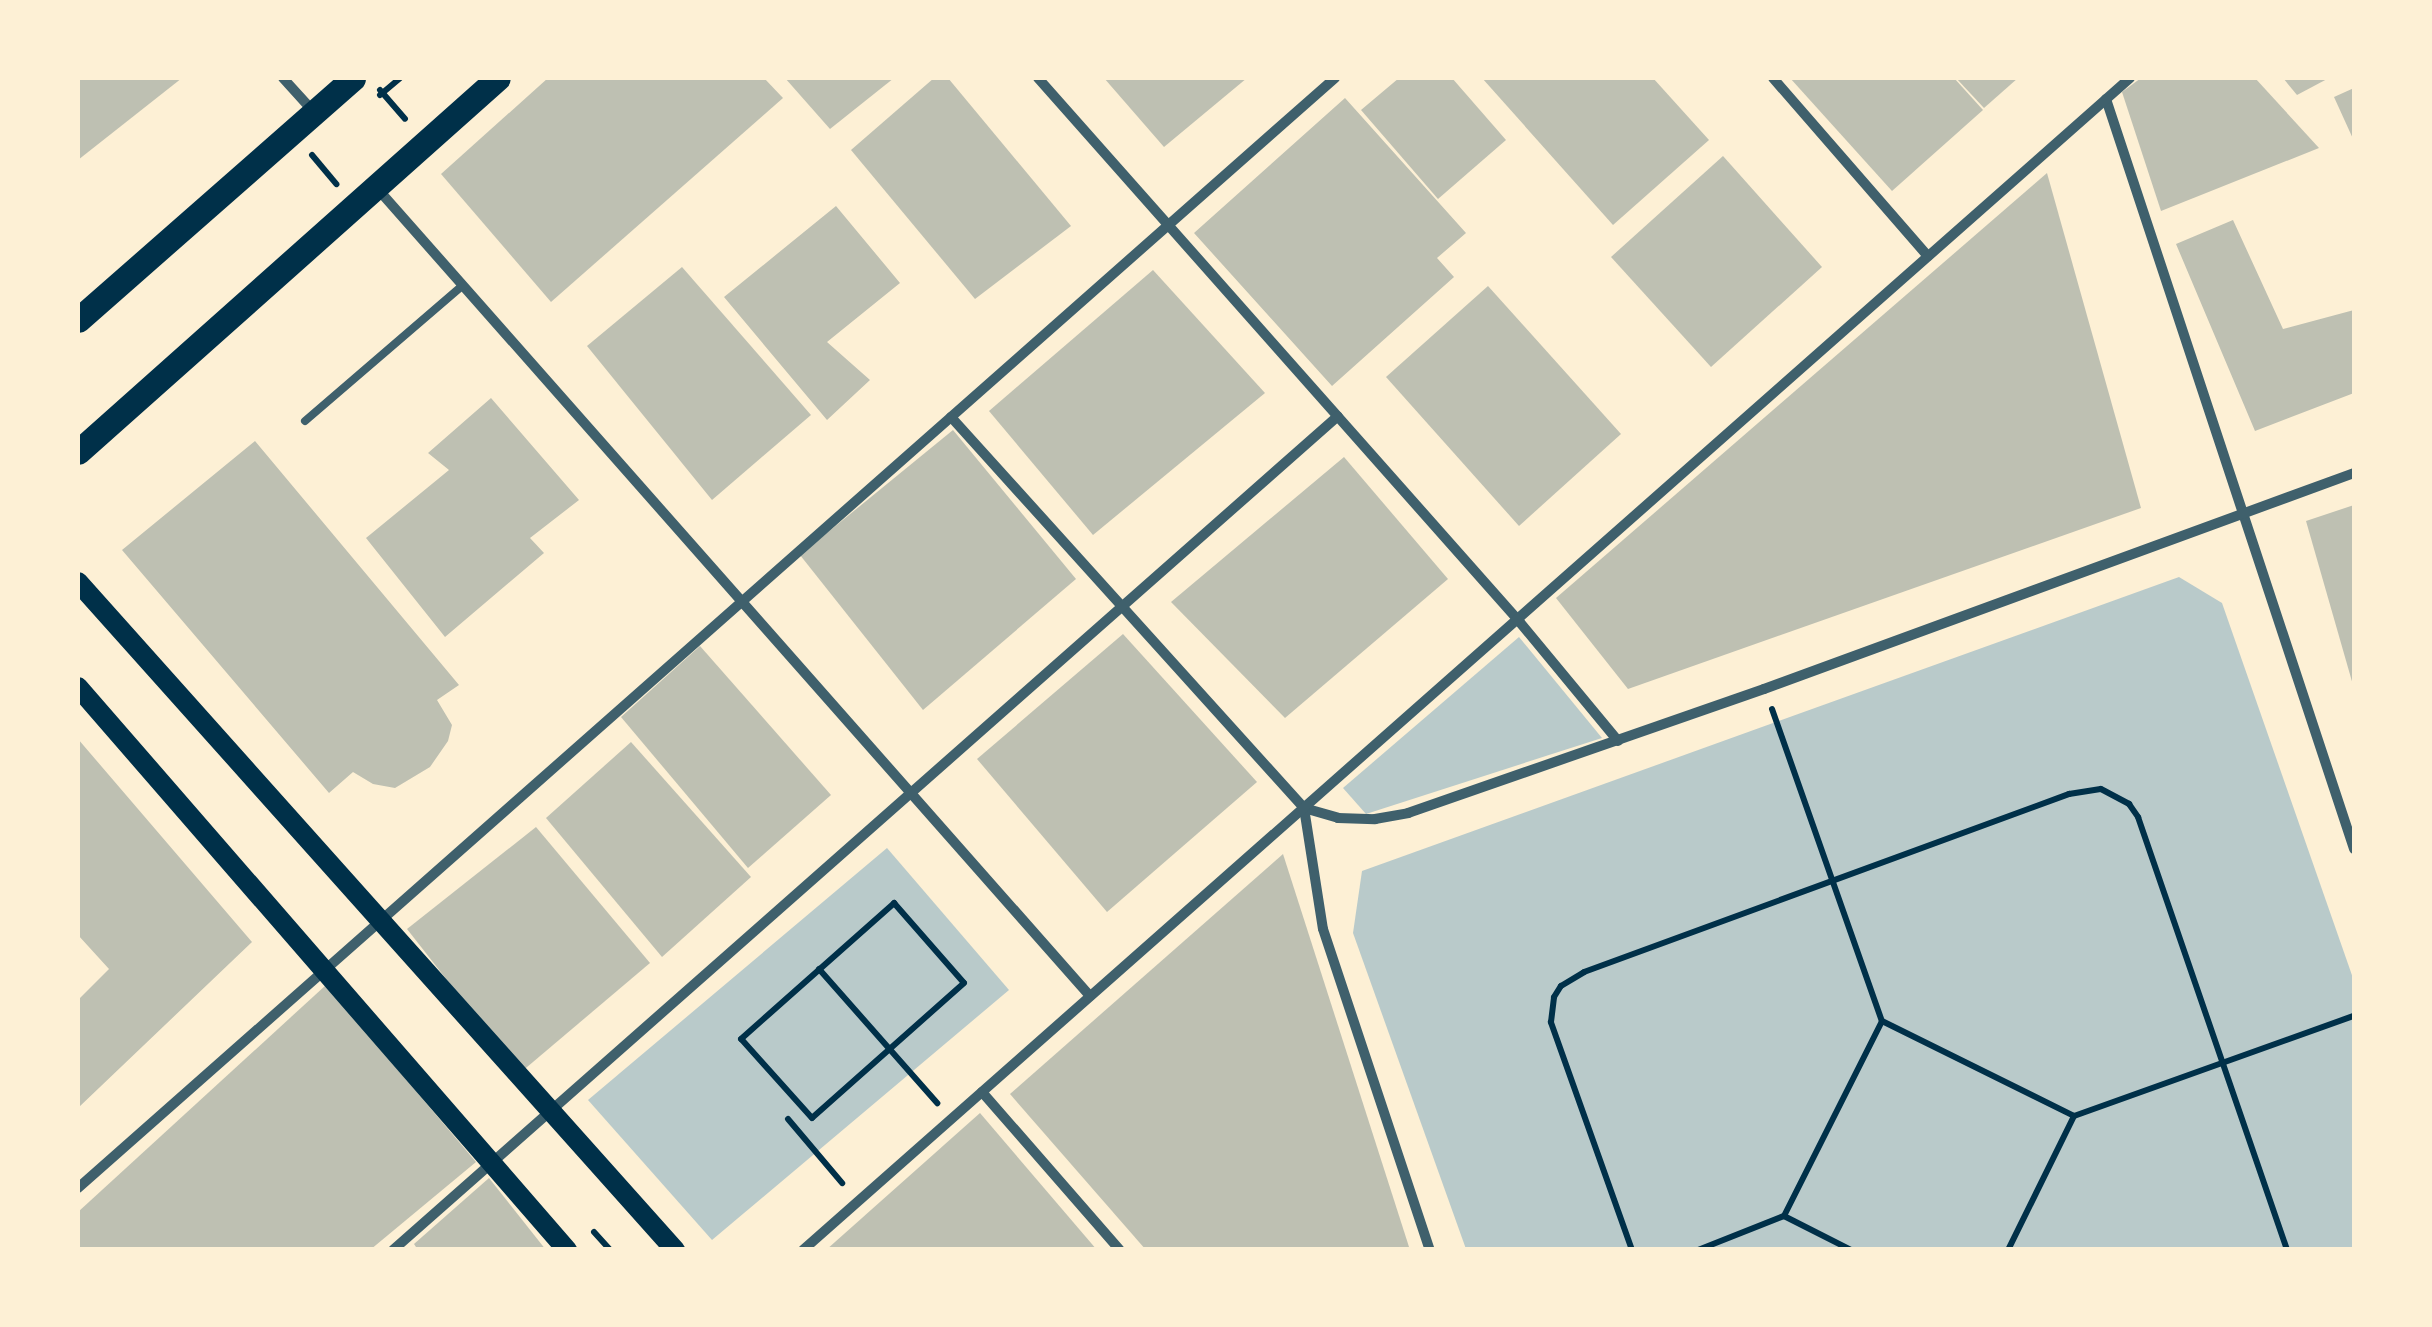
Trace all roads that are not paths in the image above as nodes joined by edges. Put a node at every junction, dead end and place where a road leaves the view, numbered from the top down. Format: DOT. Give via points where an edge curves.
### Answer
graph roads {
  1 [pos="284,78"];
  2 [pos="498,78"];
  3 [pos="1038,78"];
  4 [pos="1335,78"];
  5 [pos="1772,78"];
  6 [pos="2130,78"];
  7 [pos="364,81"];
  8 [pos="2106,99"];
  9 [pos="314,112"];
  10 [pos="376,186"];
  11 [pos="1168,225"];
  12 [pos="1928,256"];
  13 [pos="463,286"];
  14 [pos="78,320"];
  15 [pos="1338,416"];
  16 [pos="951,417"];
  17 [pos="304,420"];
  18 [pos="78,452"];
  19 [pos="2354,473"];
  20 [pos="2242,514"];
  21 [pos="78,582"];
  22 [pos="741,601"];
  23 [pos="1122,607"];
  24 [pos="1518,620"];
  25 [pos="78,687"];
  26 [pos="1618,740"];
  27 [pos="911,793"];
  28 [pos="1304,808"];
  29 [pos="2354,846"];
  30 [pos="380,920"];
  31 [pos="324,970"];
  32 [pos="1090,996"];
  33 [pos="982,1092"];
  34 [pos="550,1111"];
  35 [pos="492,1163"];
  36 [pos="78,1188"];
  37 [pos="394,1250"];
  38 [pos="567,1250"];
  39 [pos="674,1250"];
  40 [pos="803,1250"];
  41 [pos="1120,1250"];
  42 [pos="1430,1250"];
  1 -- 9 [label="street"];
  2 -- 10 [label="main road"];
  3 -- 11 [label="street"];
  4 -- 11 [label="street"];
  5 -- 12 [label="street"];
  6 -- 8 [label="street"];
  7 -- 9 [label="main road"];
  8 -- 12 [label="street"];
  8 -- 20 [label="street"];
  9 -- 14 [label="main road"];
  10 -- 13 [label="street"];
  10 -- 18 [label="main road"];
  11 -- 15 [label="street"];
  11 -- 16 [label="street"];
  12 -- 24 [label="street"];
  13 -- 17 [label="lane"];
  13 -- 22 [label="street"];
  15 -- 23 [label="street"];
  15 -- 24 [label="street"];
  16 -- 22 [label="street"];
  16 -- 23 [label="street"];
  19 -- 20 [label="street"];
  20 -- 26 [label="street"];
  20 -- 29 [label="street"];
  21 -- 30 [label="main road"];
  22 -- 27 [label="street"];
  22 -- 30 [label="street"];
  23 -- 27 [label="street"];
  23 -- 28 [label="street"];
  24 -- 26 [label="street"];
  24 -- 28 [label="street"];
  25 -- 31 [label="main road"];
  26 -- 28 [label="street" via="1408,813 1338,818"];
  27 -- 32 [label="street"];
  27 -- 34 [label="street"];
  28 -- 32 [label="street"];
  28 -- 42 [label="street" via="1324,929"];
  30 -- 31 [label="street"];
  30 -- 34 [label="main road"];
  31 -- 35 [label="main road"];
  31 -- 36 [label="street"];
  32 -- 33 [label="street"];
  33 -- 40 [label="street"];
  33 -- 41 [label="street"];
  34 -- 35 [label="street"];
  34 -- 39 [label="main road"];
  35 -- 37 [label="street"];
  35 -- 38 [label="main road"];
}
